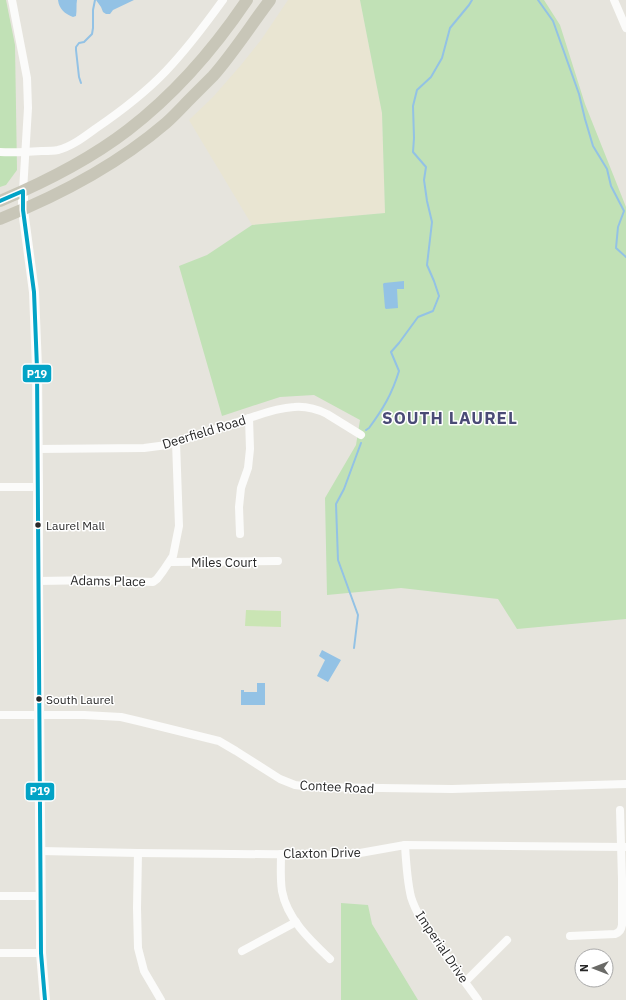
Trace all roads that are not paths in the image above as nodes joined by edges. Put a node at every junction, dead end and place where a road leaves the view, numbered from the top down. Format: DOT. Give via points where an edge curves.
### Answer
graph roads {
  1 [pos="12,0"];
  2 [pos="223,0"];
  3 [pos="247,0"];
  4 [pos="270,0"];
  5 [pos="614,0"];
  6 [pos="626,28"];
  7 [pos="0,152"];
  8 [pos="25,153"];
  9 [pos="23,191"];
  10 [pos="0,201"];
  11 [pos="23,210"];
  12 [pos="0,219"];
  13 [pos="249,418"];
  14 [pos="361,435"];
  15 [pos="176,442"];
  16 [pos="37,449"];
  17 [pos="0,487"];
  18 [pos="38,487"];
  19 [pos="240,534"];
  20 [pos="170,562"];
  21 [pos="278,562"];
  22 [pos="38,581"];
  23 [pos="0,715"];
  24 [pos="39,715"];
  25 [pos="626,784"];
  26 [pos="620,810"];
  27 [pos="405,845"];
  28 [pos="624,847"];
  29 [pos="41,851"];
  30 [pos="138,853"];
  31 [pos="281,854"];
  32 [pos="0,896"];
  33 [pos="40,896"];
  34 [pos="296,922"];
  35 [pos="570,936"];
  36 [pos="507,940"];
  37 [pos="242,951"];
  38 [pos="0,953"];
  39 [pos="41,953"];
  40 [pos="330,959"];
  41 [pos="465,982"];
  42 [pos="45,1000"];
  43 [pos="161,1000"];
  44 [pos="478,1000"];
  1 -- 8 [label="street" via="27,78"];
  2 -- 8 [label="street" via="197,36 166,71 117,114 63,148"];
  3 -- 9 [label="main road" via="201,61 146,116 88,156"];
  4 -- 11 [label="main road" via="212,77 167,122 108,166"];
  5 -- 6 [label="street"];
  7 -- 8 [label="street"];
  8 -- 9 [label="street"];
  9 -- 10 [label="main road"];
  9 -- 11 [label="street"];
  11 -- 12 [label="main road"];
  11 -- 16 [label="street" via="34,292"];
  13 -- 14 [label="street, Deerfield Road" via="283,408 316,409"];
  13 -- 15 [label="street, Deerfield Road"];
  13 -- 19 [label="street" via="250,450 248,468 241,488"];
  15 -- 16 [label="street, Deerfield Road" via="144,448"];
  15 -- 20 [label="street" via="179,526"];
  16 -- 18 [label="street"];
  17 -- 18 [label="street"];
  18 -- 22 [label="street"];
  20 -- 21 [label="street, Miles Court"];
  20 -- 22 [label="street, Adams Place" via="153,582"];
  22 -- 24 [label="street"];
  23 -- 24 [label="street, Contee Road"];
  24 -- 25 [label="street, Contee Road" via="120,717 219,741 280,779 310,787 452,789"];
  24 -- 29 [label="street"];
  26 -- 28 [label="street"];
  27 -- 28 [label="street, Claxton Drive"];
  27 -- 31 [label="street, Claxton Drive" via="347,855"];
  27 -- 41 [label="street, Imperial Drive" via="409,889 418,914"];
  28 -- 35 [label="street" via="622,929 615,934"];
  29 -- 30 [label="street, Claxton Drive"];
  29 -- 33 [label="street"];
  30 -- 31 [label="street, Claxton Drive"];
  30 -- 43 [label="street" via="138,948 144,971"];
  31 -- 34 [label="street" via="282,892"];
  32 -- 33 [label="street"];
  33 -- 39 [label="street"];
  34 -- 37 [label="street"];
  34 -- 40 [label="street"];
  36 -- 41 [label="street"];
  38 -- 39 [label="street"];
  39 -- 42 [label="street"];
  41 -- 44 [label="street, Imperial Drive"];
}
